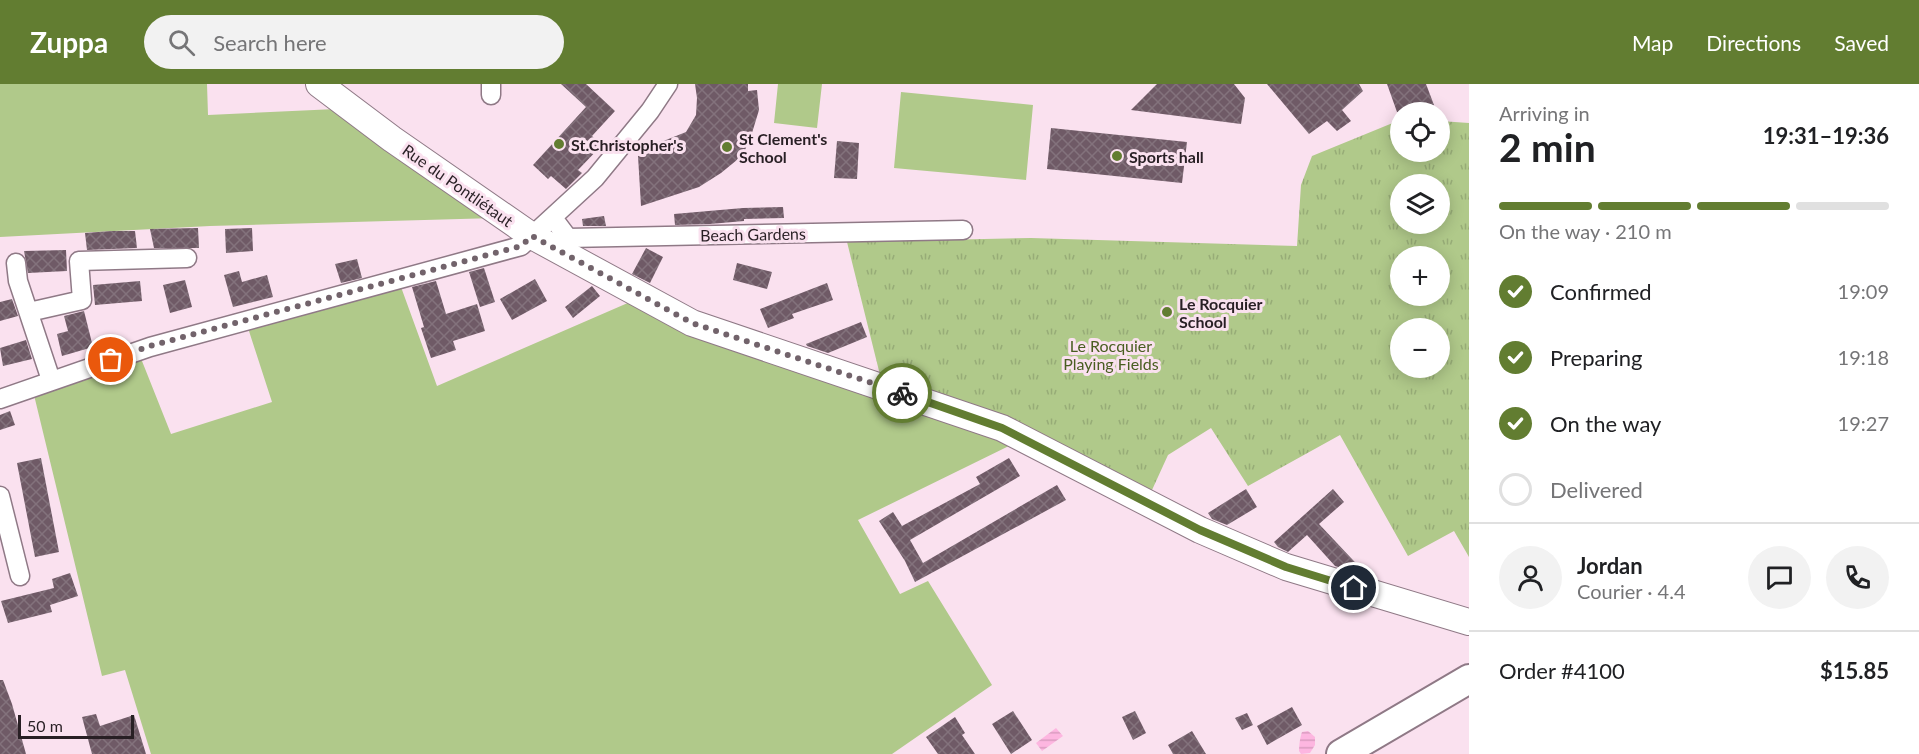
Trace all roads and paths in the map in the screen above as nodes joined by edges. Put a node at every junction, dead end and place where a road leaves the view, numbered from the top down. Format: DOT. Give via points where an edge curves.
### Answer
graph roads {
  1 [pos="320,84"];
  2 [pos="668,84"];
  3 [pos="553,218"];
  4 [pos="963,230"];
  5 [pos="532,236"];
  6 [pos="187,258"];
  7 [pos="16,263"];
  8 [pos="29,312"];
  9 [pos="51,380"];
  10 [pos="0,399"];
  11 [pos="0,496"];
  12 [pos="20,576"];
  13 [pos="1469,622"];
  14 [pos="1469,679"];
  15 [pos="1341,754"];
  1 -- 5 [label="main road, Rue du Pontliétaut"];
  2 -- 3 [label="street" via="595,178"];
  3 -- 4 [label="street, Beach Gardens" via="568,238"];
  3 -- 5 [label="street"];
  5 -- 9 [label="street" via="521,246 150,346"];
  5 -- 13 [label="main road, Rue du Pontliétaut" via="692,323 1002,428 1200,530 1286,567"];
  6 -- 8 [label="street" via="79,261 82,300"];
  7 -- 8 [label="street"];
  8 -- 9 [label="street"];
  9 -- 10 [label="street"];
  11 -- 12 [label="street"];
  14 -- 15 [label="main road"];
}
